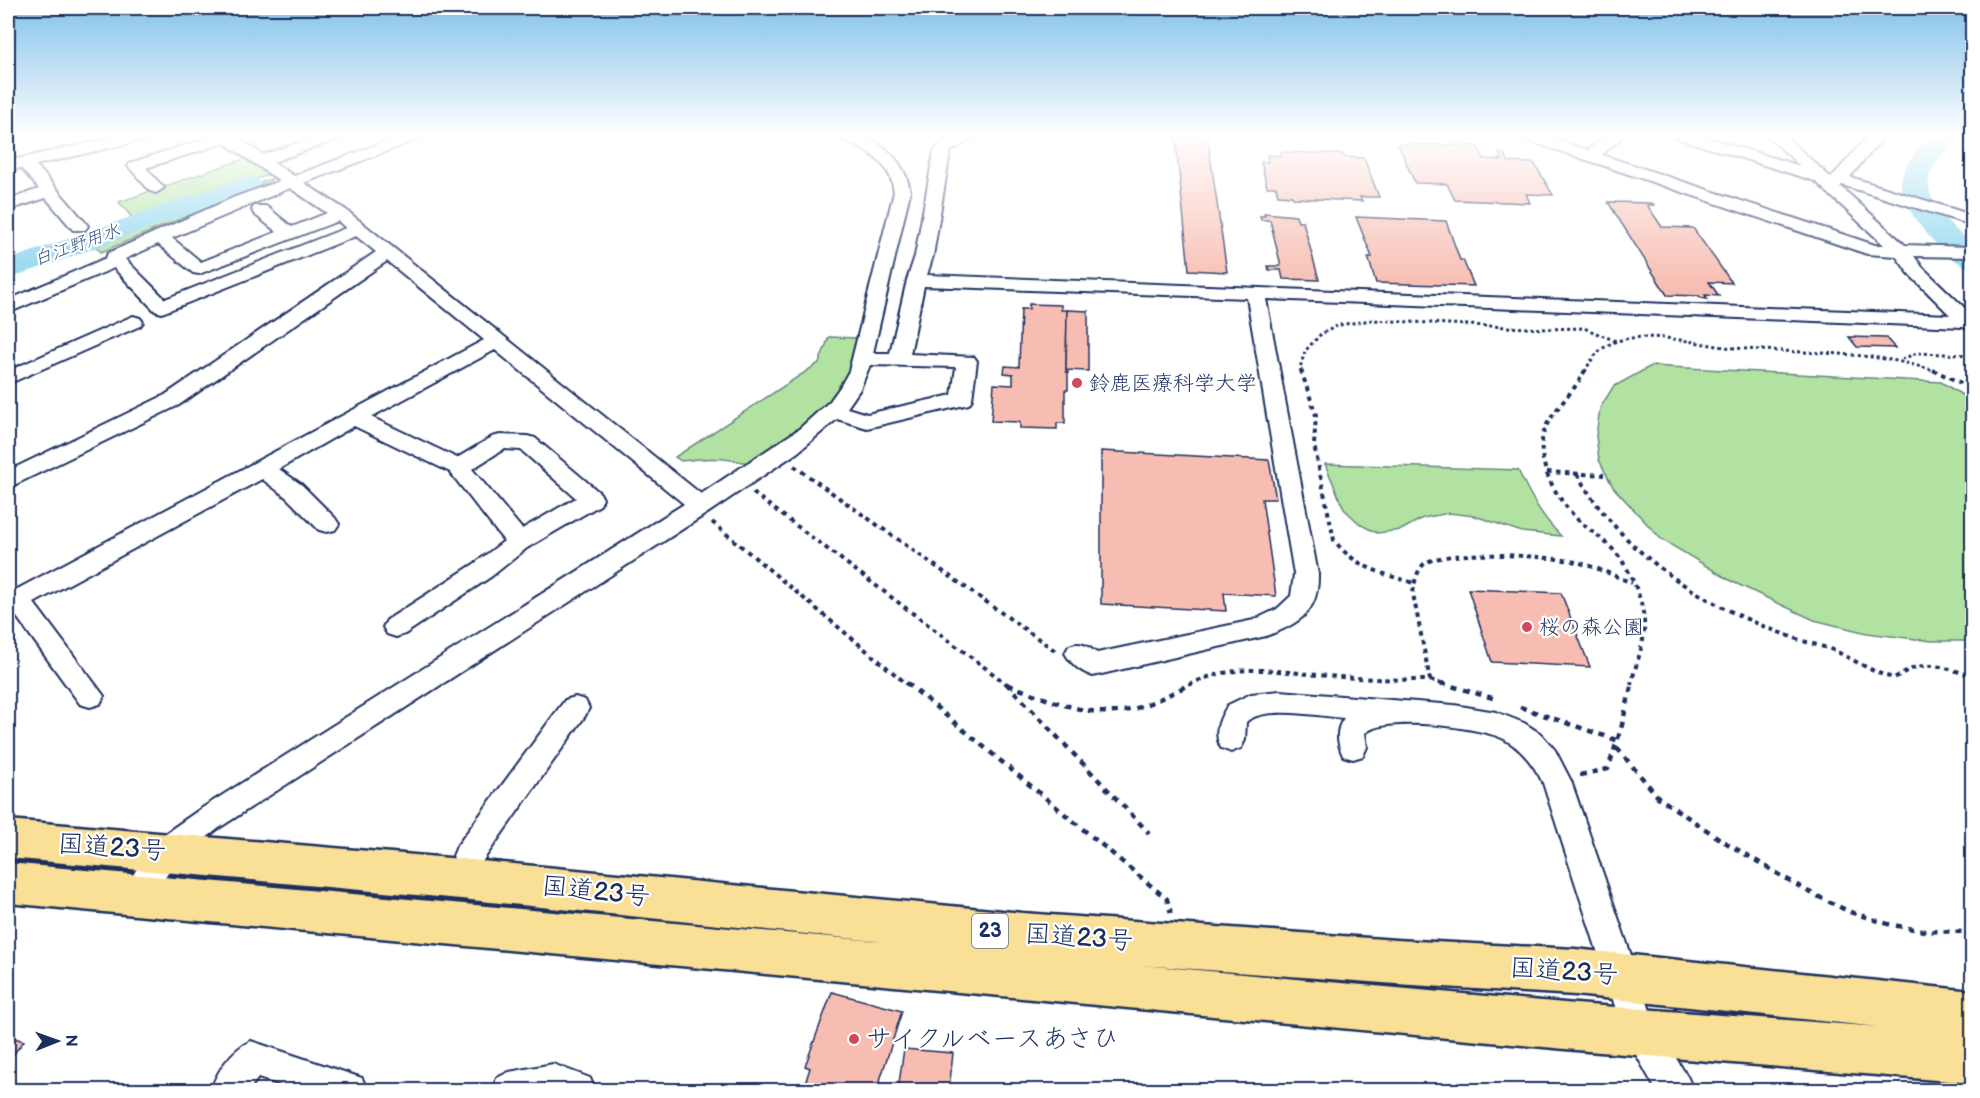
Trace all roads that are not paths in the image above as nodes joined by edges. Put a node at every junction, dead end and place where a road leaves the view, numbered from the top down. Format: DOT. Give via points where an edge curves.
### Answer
graph roads {
  1 [pos="45,185"];
  2 [pos="153,185"];
  3 [pos="281,185"];
  4 [pos="301,185"];
  5 [pos="902,185"];
  6 [pos="936,185"];
  7 [pos="1676,185"];
  8 [pos="1834,185"];
  9 [pos="1848,185"];
  10 [pos="156,188"];
  11 [pos="50,191"];
  12 [pos="8,205"];
  13 [pos="260,210"];
  14 [pos="340,214"];
  15 [pos="1972,220"];
  16 [pos="79,226"];
  17 [pos="358,230"];
  18 [pos="289,233"];
  19 [pos="161,237"];
  20 [pos="1902,252"];
  21 [pos="1972,252"];
  22 [pos="387,253"];
  23 [pos="115,259"];
  24 [pos="916,280"];
  25 [pos="1255,293"];
  26 [pos="8,307"];
  27 [pos="133,322"];
  28 [pos="1970,323"];
  29 [pos="497,340"];
  30 [pos="863,358"];
  31 [pos="899,359"];
  32 [pos="8,378"];
  33 [pos="833,411"];
  34 [pos="354,417"];
  35 [pos="458,467"];
  36 [pos="263,469"];
  37 [pos="8,480"];
  38 [pos="701,506"];
  39 [pos="327,524"];
  40 [pos="519,542"];
  41 [pos="13,603"];
  42 [pos="396,627"];
  43 [pos="1078,653"];
  44 [pos="90,696"];
  45 [pos="575,708"];
  46 [pos="1423,714"];
  47 [pos="1231,740"];
  48 [pos="1353,747"];
  49 [pos="8,839"];
  50 [pos="164,852"];
  51 [pos="468,856"];
  52 [pos="8,884"];
  53 [pos="137,895"];
  54 [pos="1620,976"];
  55 [pos="1972,1014"];
  56 [pos="1640,1031"];
  57 [pos="1972,1059"];
  58 [pos="228,1090"];
  59 [pos="350,1090"];
  60 [pos="509,1090"];
  61 [pos="578,1090"];
  62 [pos="1676,1090"];
  1 -- 11 [label="street"];
  2 -- 10 [label="street"];
  3 -- 19 [label="street"];
  4 -- 14 [label="street"];
  5 -- 30 [label="street"];
  6 -- 24 [label="street"];
  7 -- 20 [label="street" via="1873,250"];
  8 -- 20 [label="street"];
  9 -- 15 [label="street"];
  11 -- 12 [label="street"];
  11 -- 16 [label="street"];
  13 -- 18 [label="street"];
  14 -- 17 [label="street"];
  14 -- 18 [label="street"];
  17 -- 22 [label="street"];
  17 -- 23 [label="street" via="162,307"];
  18 -- 19 [label="street" via="199,269"];
  19 -- 23 [label="street"];
  20 -- 21 [label="street"];
  20 -- 28 [label="street" via="1916,272"];
  22 -- 29 [label="street"];
  22 -- 37 [label="street" via="172,400"];
  23 -- 26 [label="street"];
  24 -- 25 [label="street"];
  24 -- 31 [label="street"];
  25 -- 28 [label="street"];
  25 -- 43 [label="street" via="1306,574 1305,600 1279,621 1238,634 1093,665"];
  27 -- 32 [label="street"];
  29 -- 34 [label="street"];
  29 -- 38 [label="street"];
  30 -- 31 [label="street"];
  30 -- 33 [label="street" via="855,380"];
  31 -- 33 [label="street" via="967,361 962,399 867,421"];
  33 -- 38 [label="street" via="805,437"];
  34 -- 35 [label="street"];
  34 -- 36 [label="street"];
  35 -- 40 [label="street"];
  35 -- 40 [label="street" via="500,442 527,443 592,499"];
  36 -- 39 [label="street" via="294,491"];
  36 -- 41 [label="street"];
  38 -- 50 [label="street" via="209,819"];
  40 -- 42 [label="street"];
  41 -- 44 [label="street"];
  45 -- 51 [label="street"];
  46 -- 47 [label="street" via="1256,703 1235,714 1230,725"];
  46 -- 48 [label="street" via="1367,716 1351,730"];
  46 -- 54 [label="street" via="1480,718 1519,734 1538,748 1557,782"];
  49 -- 50 [label="highway, 国道23号 / 23"];
  50 -- 53 [label="street"];
  50 -- 54 [label="highway, 国道23号 / 23" via="1023,934"];
  52 -- 53 [label="highway, 国道23号 / 23"];
  53 -- 56 [label="highway, 国道23号 / 23"];
  54 -- 55 [label="highway, 国道23号 / 23"];
  54 -- 56 [label="street"];
  56 -- 57 [label="highway, 国道23号 / 23"];
  56 -- 62 [label="street"];
  58 -- 59 [label="street" via="251,1058"];
  60 -- 61 [label="street" via="553,1082"];
}
